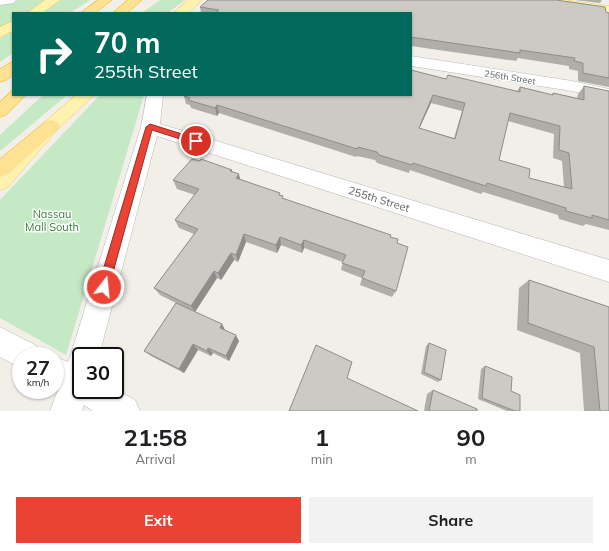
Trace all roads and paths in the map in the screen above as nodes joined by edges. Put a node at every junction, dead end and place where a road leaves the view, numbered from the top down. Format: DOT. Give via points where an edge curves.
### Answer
graph roads {
  1 [pos="10,0"];
  2 [pos="54,0"];
  3 [pos="106,0"];
  4 [pos="136,0"];
  5 [pos="196,0"];
  6 [pos="538,0"];
  7 [pos="0,1"];
  8 [pos="609,10"];
  9 [pos="35,12"];
  10 [pos="88,12"];
  11 [pos="120,12"];
  12 [pos="181,12"];
  13 [pos="12,26"];
  14 [pos="0,33"];
  15 [pos="412,61"];
  16 [pos="12,68"];
  17 [pos="0,77"];
  18 [pos="609,94"];
  19 [pos="17,96"];
  20 [pos="85,96"];
  21 [pos="155,96"];
  22 [pos="0,111"];
  23 [pos="51,126"];
  24 [pos="150,127"];
  25 [pos="0,170"];
  26 [pos="0,182"];
  27 [pos="609,271"];
  28 [pos="0,341"];
  29 [pos="86,347"];
  30 [pos="12,348"];
  31 [pos="105,399"];
  32 [pos="124,411"];
  1 -- 7 [label="street"];
  2 -- 9 [label="main road"];
  3 -- 10 [label="highway"];
  4 -- 11 [label="highway"];
  5 -- 12 [label="main road"];
  6 -- 8 [label="main road"];
  13 -- 14 [label="main road"];
  15 -- 18 [label="street, 256th Street"];
  16 -- 17 [label="highway"];
  19 -- 22 [label="highway"];
  20 -- 23 [label="main road"];
  21 -- 24 [label="street"];
  23 -- 25 [label="highway"];
  23 -- 26 [label="main road"];
  24 -- 27 [label="street, 255th Street"];
  24 -- 29 [label="street"];
  28 -- 30 [label="street"];
  31 -- 32 [label="street"];
}
